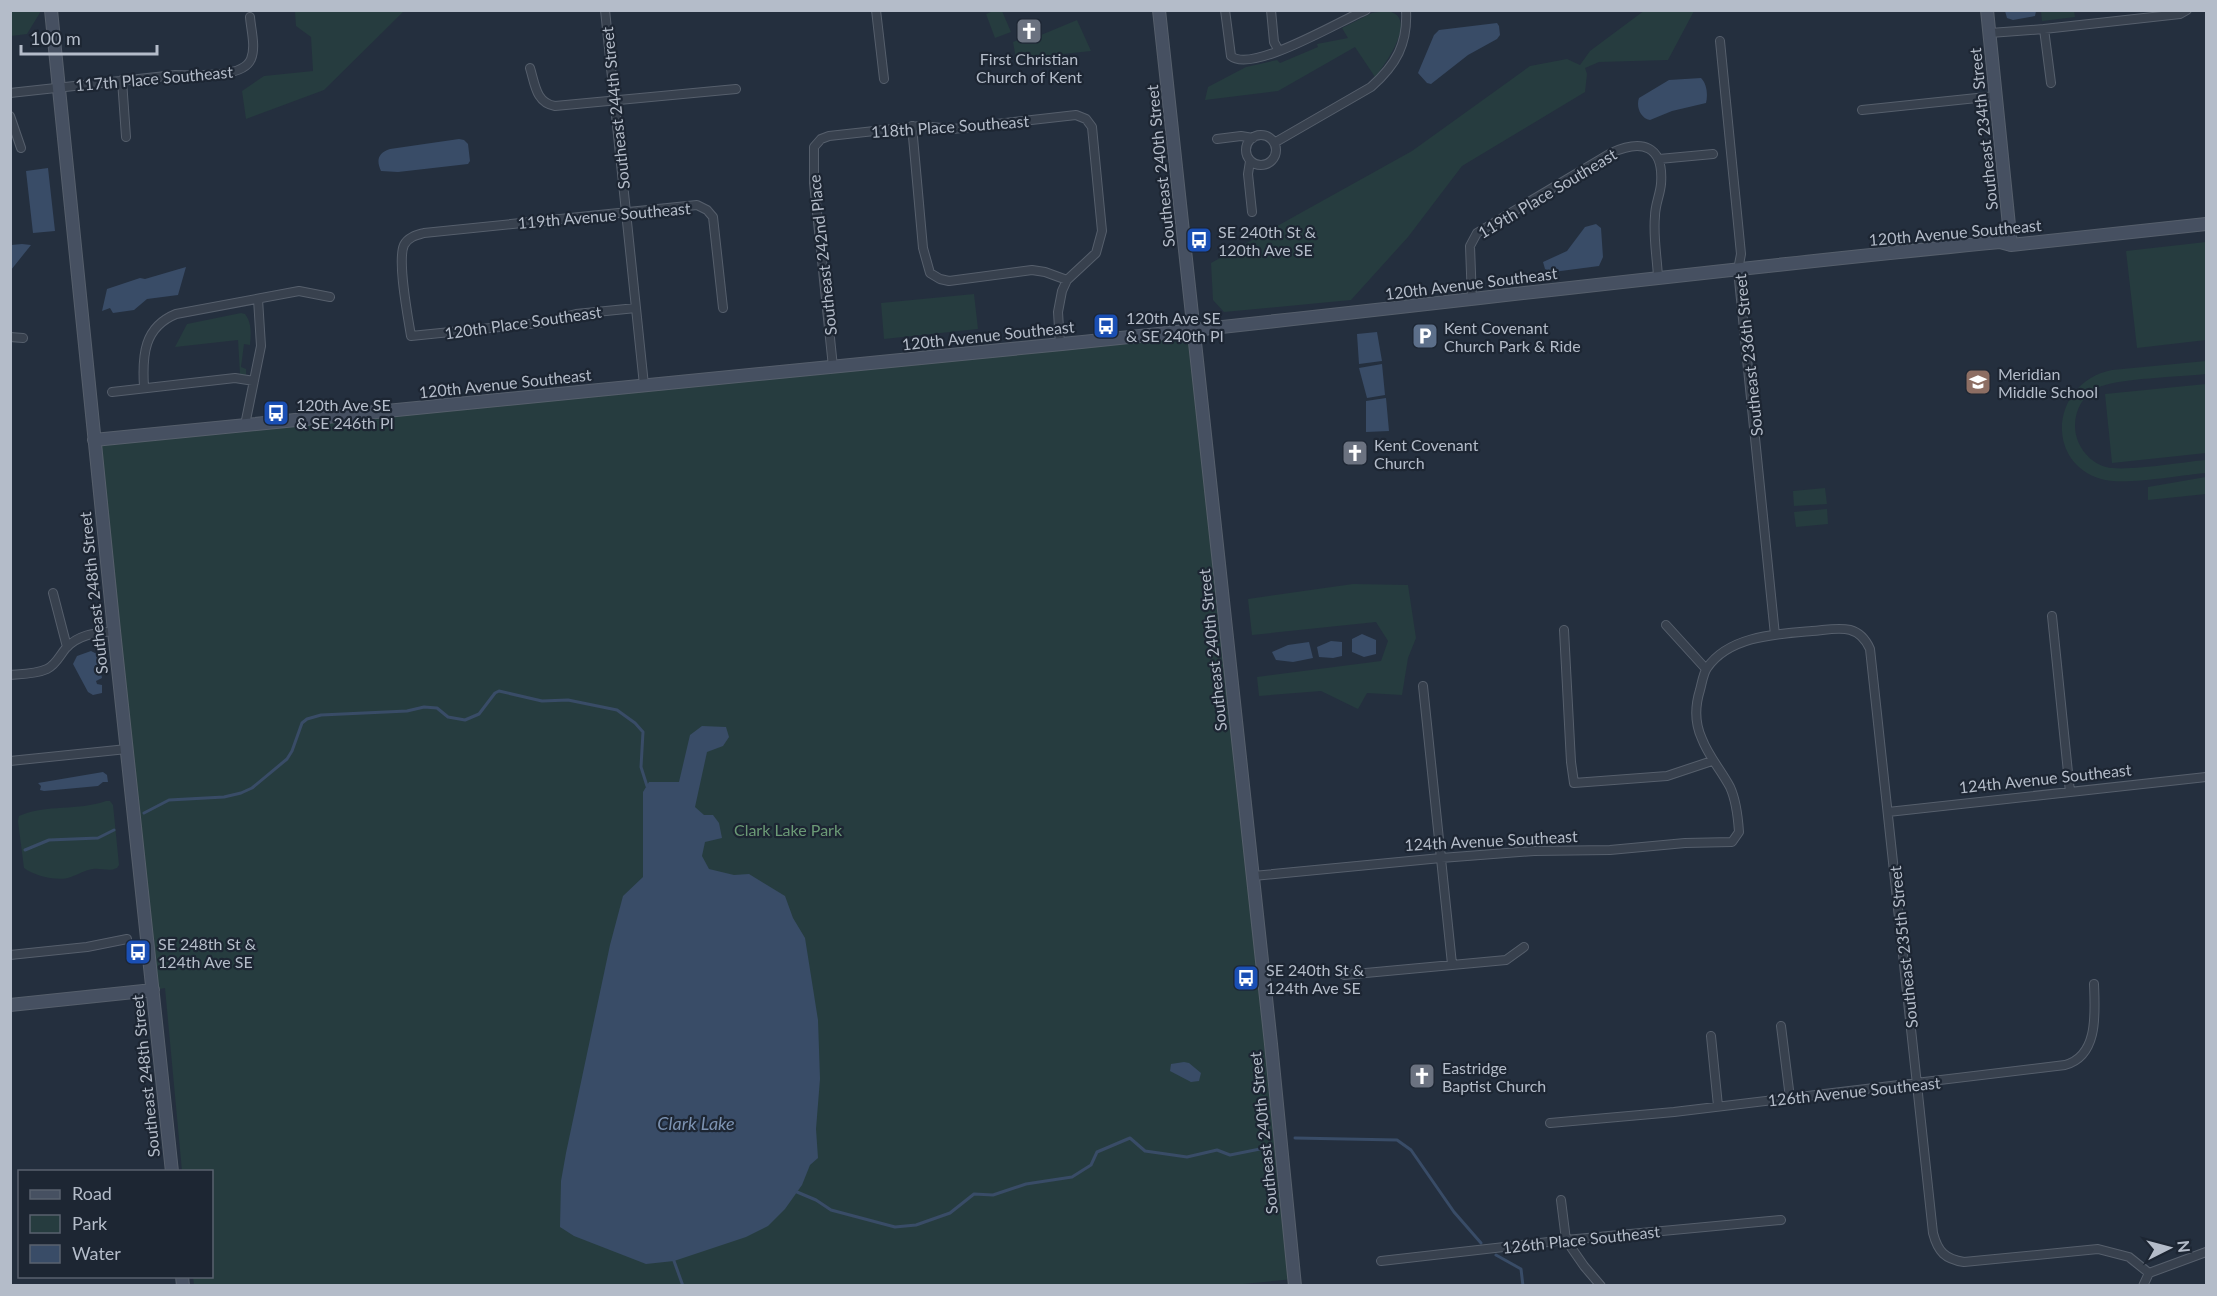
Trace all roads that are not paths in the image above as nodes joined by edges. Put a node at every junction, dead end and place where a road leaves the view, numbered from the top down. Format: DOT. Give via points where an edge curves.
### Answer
graph roads {
  1 [pos="51,10"];
  2 [pos="605,10"];
  3 [pos="876,10"];
  4 [pos="1159,10"];
  5 [pos="1225,10"];
  6 [pos="1271,10"];
  7 [pos="1366,10"];
  8 [pos="1406,10"];
  9 [pos="1987,10"];
  10 [pos="2187,10"];
  11 [pos="1355,13"];
  12 [pos="250,17"];
  13 [pos="2044,29"];
  14 [pos="1990,33"];
  15 [pos="1720,41"];
  16 [pos="1279,51"];
  17 [pos="530,68"];
  18 [pos="884,79"];
  19 [pos="122,80"];
  20 [pos="2051,83"];
  21 [pos="60,86"];
  22 [pos="736,89"];
  23 [pos="10,93"];
  24 [pos="1996,96"];
  25 [pos="615,101"];
  26 [pos="1862,110"];
  27 [pos="10,116"];
  28 [pos="912,126"];
  29 [pos="126,137"];
  30 [pos="1252,138"];
  31 [pos="1216,139"];
  32 [pos="1274,143"];
  33 [pos="816,144"];
  34 [pos="21,147"];
  35 [pos="1713,154"];
  36 [pos="1659,159"];
  37 [pos="1250,161"];
  38 [pos="626,212"];
  39 [pos="1252,212"];
  40 [pos="2206,224"];
  41 [pos="2011,245"];
  42 [pos="1738,270"];
  43 [pos="1658,277"];
  44 [pos="1066,280"];
  45 [pos="330,297"];
  46 [pos="258,299"];
  47 [pos="1472,300"];
  48 [pos="636,308"];
  49 [pos="723,308"];
  50 [pos="1194,330"];
  51 [pos="411,336"];
  52 [pos="10,337"];
  53 [pos="23,338"];
  54 [pos="1060,345"];
  55 [pos="832,367"];
  56 [pos="254,381"];
  57 [pos="644,385"];
  58 [pos="144,387"];
  59 [pos="112,392"];
  60 [pos="245,425"];
  61 [pos="94,440"];
  62 [pos="53,593"];
  63 [pos="2052,616"];
  64 [pos="1666,625"];
  65 [pos="1564,630"];
  66 [pos="114,631"];
  67 [pos="1774,635"];
  68 [pos="67,647"];
  69 [pos="1706,669"];
  70 [pos="10,675"];
  71 [pos="1423,686"];
  72 [pos="127,749"];
  73 [pos="10,761"];
  74 [pos="1712,761"];
  75 [pos="2206,777"];
  76 [pos="2070,792"];
  77 [pos="1888,812"];
  78 [pos="1441,858"];
  79 [pos="1253,876"];
  80 [pos="127,939"];
  81 [pos="1524,947"];
  82 [pos="10,955"];
  83 [pos="1452,964"];
  84 [pos="1344,975"];
  85 [pos="2094,984"];
  86 [pos="153,990"];
  87 [pos="10,1005"];
  88 [pos="1781,1026"];
  89 [pos="1711,1036"];
  90 [pos="1918,1084"];
  91 [pos="1790,1098"];
  92 [pos="1719,1106"];
  93 [pos="1550,1123"];
  94 [pos="172,1170"];
  95 [pos="1561,1200"];
  96 [pos="1781,1220"];
  97 [pos="1566,1240"];
  98 [pos="2206,1252"];
  99 [pos="1381,1261"];
  100 [pos="2149,1273"];
  101 [pos="1295,1286"];
  102 [pos="1601,1286"];
  103 [pos="2143,1286"];
  1 -- 21 [label="street, Southeast 248th Street"];
  2 -- 25 [label="street, Southeast 244th Street"];
  3 -- 18 [label="street"];
  4 -- 50 [label="street, Southeast 240th Street"];
  5 -- 16 [label="street" via="1229,49 1235,59 1247,60"];
  6 -- 16 [label="street" via="1274,42"];
  7 -- 11 [label="street"];
  8 -- 32 [label="street" via="1401,51 1390,69 1371,87"];
  9 -- 14 [label="street, Southeast 234th Street"];
  10 -- 13 [label="street" via="2180,14"];
  11 -- 16 [label="street" via="1313,38"];
  12 -- 19 [label="street, 117th Place Southeast" via="253,49 240,71"];
  13 -- 14 [label="street"];
  13 -- 20 [label="street"];
  14 -- 24 [label="street, Southeast 234th Street"];
  15 -- 42 [label="street, Southeast 236th Street" via="1741,254"];
  17 -- 25 [label="street" via="538,94 551,106"];
  19 -- 21 [label="street, 117th Place Southeast"];
  19 -- 29 [label="street"];
  21 -- 23 [label="street, 117th Place Southeast"];
  21 -- 61 [label="street, Southeast 248th Street"];
  22 -- 25 [label="street"];
  24 -- 26 [label="street"];
  24 -- 41 [label="street, Southeast 234th Street"];
  25 -- 38 [label="street, Southeast 244th Street"];
  27 -- 34 [label="street"];
  28 -- 33 [label="street, 118th Place Southeast" via="829,136"];
  28 -- 44 [label="street" via="923,248 930,273 949,281 1032,270"];
  28 -- 44 [label="street, 118th Place Southeast" via="953,129 1076,115 1086,119 1092,128 1102,231 1096,254"];
  30 -- 31 [label="street"];
  30 -- 32 [label="street" via="1262,136"];
  30 -- 37 [label="street" via="1246,149"];
  32 -- 37 [label="street" via="1272,161 1263,165"];
  33 -- 55 [label="street, Southeast 242nd Place" via="812,155 814,183"];
  35 -- 36 [label="street"];
  36 -- 43 [label="street" via="1661,184 1654,218"];
  36 -- 47 [label="street, 119th Place Southeast" via="1646,146 1619,149 1477,233 1470,246"];
  37 -- 39 [label="street"];
  38 -- 48 [label="street, Southeast 244th Street"];
  38 -- 49 [label="street, 119th Avenue Southeast" via="697,205 707,210 713,217"];
  38 -- 51 [label="street, 119th Avenue Southeast" via="412,237 404,246 402,264"];
  40 -- 41 [label="street, 120th Avenue Southeast"];
  41 -- 42 [label="street, 120th Avenue Southeast" via="2000,242"];
  42 -- 43 [label="street, 120th Avenue Southeast"];
  42 -- 67 [label="street, Southeast 236th Street"];
  43 -- 47 [label="street, 120th Avenue Southeast"];
  44 -- 54 [label="street" via="1058,312"];
  45 -- 46 [label="street" via="299,291"];
  46 -- 56 [label="street" via="261,346"];
  46 -- 58 [label="street" via="176,314 163,320 154,328 142,364"];
  47 -- 50 [label="street, 120th Avenue Southeast"];
  48 -- 51 [label="street, 120th Place Southeast" via="576,314 540,323"];
  48 -- 57 [label="street, Southeast 244th Street"];
  50 -- 54 [label="street, 120th Avenue Southeast"];
  50 -- 79 [label="street, Southeast 240th Street"];
  52 -- 53 [label="street"];
  54 -- 55 [label="street, 120th Avenue Southeast"];
  55 -- 57 [label="street, 120th Avenue Southeast"];
  56 -- 58 [label="street" via="235,378"];
  56 -- 60 [label="street"];
  57 -- 60 [label="street, 120th Avenue Southeast"];
  58 -- 59 [label="street"];
  60 -- 61 [label="street, 120th Avenue Southeast"];
  61 -- 66 [label="street, Southeast 248th Street"];
  62 -- 68 [label="street"];
  63 -- 76 [label="street"];
  64 -- 69 [label="street"];
  65 -- 74 [label="street" via="1574,783 1667,776"];
  66 -- 68 [label="street" via="90,633"];
  66 -- 72 [label="street, Southeast 248th Street"];
  67 -- 69 [label="street" via="1741,643 1723,652"];
  67 -- 77 [label="street, Southeast 235th Street" via="1843,628 1865,637 1870,649"];
  68 -- 70 [label="street" via="50,668"];
  69 -- 74 [label="street" via="1697,698 1696,719"];
  71 -- 78 [label="street"];
  72 -- 73 [label="street"];
  72 -- 86 [label="street, Southeast 248th Street"];
  74 -- 78 [label="street, 124th Avenue Southeast" via="1735,802 1739,832 1732,842"];
  75 -- 76 [label="street, 124th Avenue Southeast"];
  76 -- 77 [label="street, 124th Avenue Southeast"];
  77 -- 90 [label="street, Southeast 235th Street"];
  78 -- 79 [label="street, 124th Avenue Southeast"];
  78 -- 83 [label="street"];
  79 -- 101 [label="street, Southeast 240th Street"];
  80 -- 82 [label="street"];
  81 -- 83 [label="street" via="1506,960"];
  83 -- 84 [label="street"];
  85 -- 90 [label="street, 126th Avenue Southeast" via="2093,1027 2087,1049 2078,1061"];
  86 -- 87 [label="street"];
  86 -- 94 [label="street, Southeast 248th Street"];
  88 -- 91 [label="street"];
  89 -- 92 [label="street"];
  90 -- 91 [label="street, 126th Avenue Southeast"];
  90 -- 100 [label="street, Southeast 235th Street" via="1933,1233 1943,1255 1974,1262 2098,1249 2129,1257"];
  91 -- 92 [label="street, 126th Avenue Southeast"];
  92 -- 93 [label="street, 126th Avenue Southeast"];
  95 -- 97 [label="street"];
  96 -- 97 [label="street, 126th Place Southeast"];
  97 -- 99 [label="street, 126th Place Southeast"];
  97 -- 102 [label="street"];
  98 -- 100 [label="street"];
  100 -- 103 [label="street"];
}
